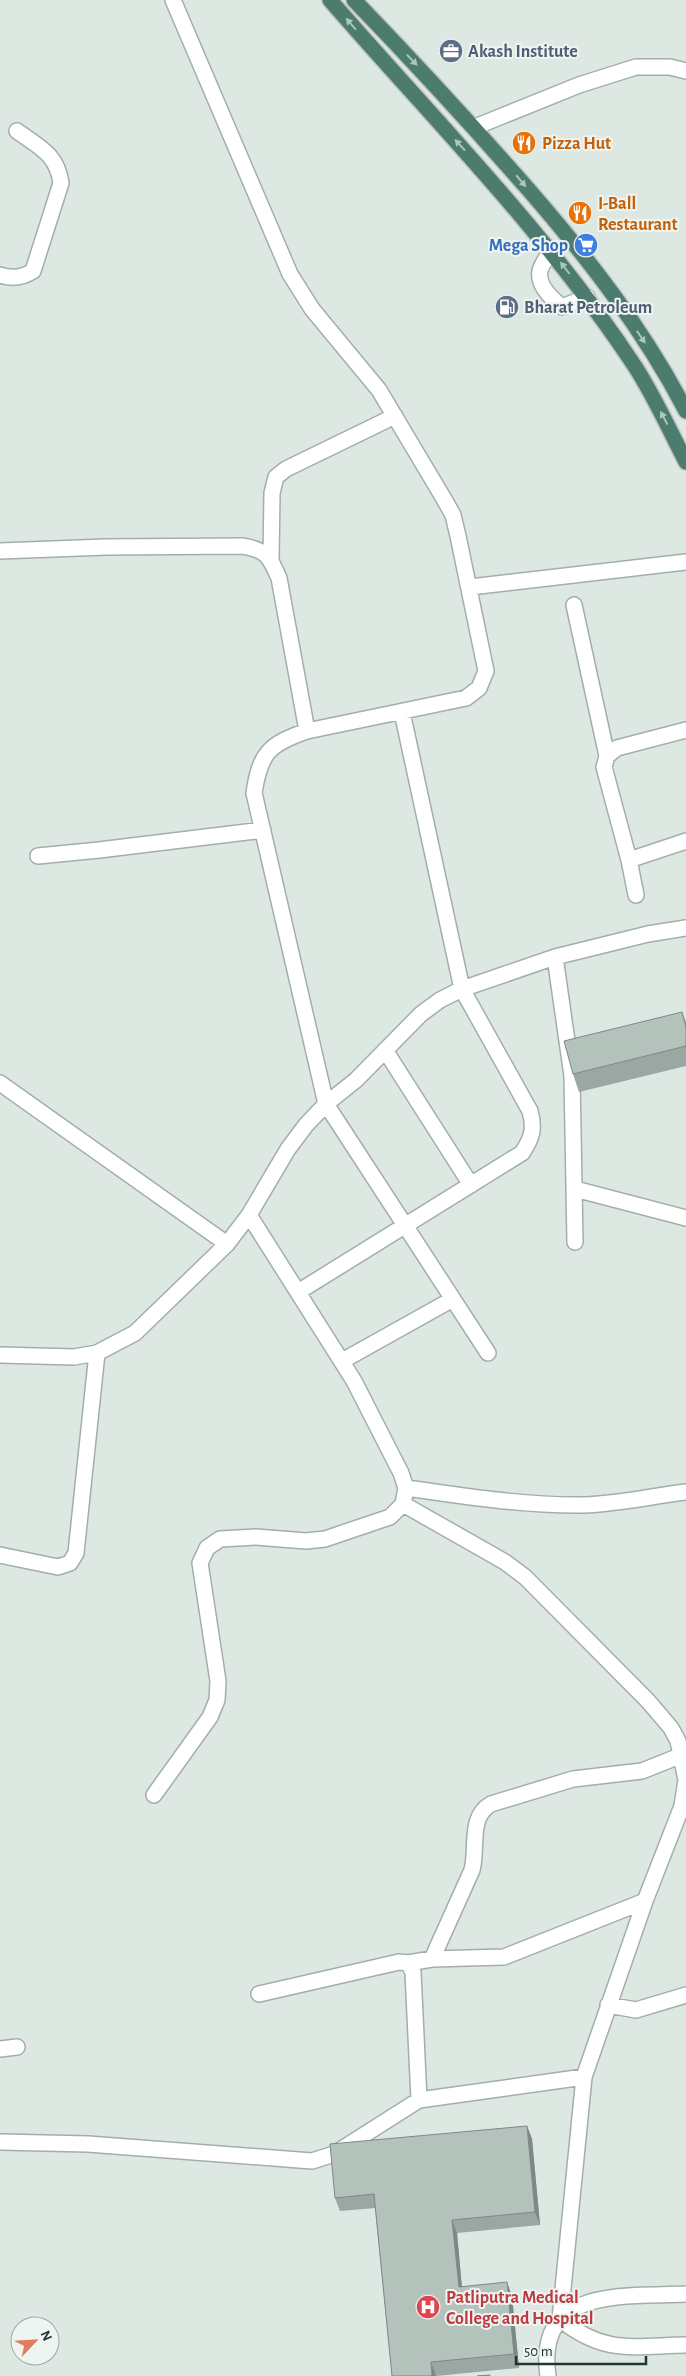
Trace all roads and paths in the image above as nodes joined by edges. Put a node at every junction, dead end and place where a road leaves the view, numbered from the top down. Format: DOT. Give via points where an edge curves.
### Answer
graph roads {
  1 [pos="174,0"];
  2 [pos="330,0"];
  3 [pos="354,0"];
  4 [pos="686,71"];
  5 [pos="475,127"];
  6 [pos="17,131"];
  7 [pos="551,250"];
  8 [pos="0,275"];
  9 [pos="587,297"];
  10 [pos="686,411"];
  11 [pos="394,416"];
  12 [pos="686,462"];
  13 [pos="0,551"];
  14 [pos="271,560"];
  15 [pos="686,562"];
  16 [pos="470,587"];
  17 [pos="574,605"];
  18 [pos="402,712"];
  19 [pos="686,730"];
  20 [pos="307,731"];
  21 [pos="607,756"];
  22 [pos="263,830"];
  23 [pos="686,841"];
  24 [pos="38,856"];
  25 [pos="629,860"];
  26 [pos="636,895"];
  27 [pos="686,928"];
  28 [pos="555,957"];
  29 [pos="462,989"];
  30 [pos="385,1050"];
  31 [pos="0,1082"];
  32 [pos="326,1104"];
  33 [pos="471,1185"];
  34 [pos="575,1189"];
  35 [pos="249,1215"];
  36 [pos="686,1218"];
  37 [pos="405,1226"];
  38 [pos="575,1242"];
  39 [pos="227,1244"];
  40 [pos="298,1292"];
  41 [pos="453,1299"];
  42 [pos="97,1353"];
  43 [pos="488,1353"];
  44 [pos="0,1355"];
  45 [pos="342,1361"];
  46 [pos="406,1488"];
  47 [pos="686,1492"];
  48 [pos="403,1504"];
  49 [pos="0,1555"];
  50 [pos="682,1754"];
  51 [pos="154,1795"];
  52 [pos="646,1901"];
  53 [pos="432,1959"];
  54 [pos="408,1963"];
  55 [pos="259,1994"];
  56 [pos="686,1995"];
  57 [pos="608,2005"];
  58 [pos="17,2047"];
  59 [pos="0,2049"];
  60 [pos="584,2077"];
  61 [pos="419,2100"];
  62 [pos="0,2142"];
  63 [pos="686,2294"];
  64 [pos="560,2319"];
  65 [pos="686,2345"];
  66 [pos="548,2376"];
  1 -- 11 [label="street" via="290,274 312,309 379,390"];
  7 -- 2 [label="highway, one-way"];
  3 -- 5 [label="highway, one-way"];
  4 -- 5 [label="street" via="670,67 636,67 579,85"];
  5 -- 10 [label="highway, one-way" via="610,289"];
  6 -- 8 [label="street" via="51,157 58,169 60,183 33,271 25,276 9,278"];
  9 -- 7 [label="highway, one-way"];
  7 -- 9 [label="street" via="540,271 541,282 552,299 562,307"];
  12 -- 9 [label="highway, one-way" via="638,370"];
  11 -- 14 [label="street" via="286,469 276,477 272,493"];
  11 -- 16 [label="street" via="453,516"];
  13 -- 14 [label="street" via="242,546 258,548"];
  14 -- 20 [label="street" via="279,578"];
  15 -- 16 [label="street"];
  16 -- 18 [label="street" via="486,671 479,688 466,698"];
  17 -- 21 [label="street"];
  18 -- 20 [label="street"];
  18 -- 29 [label="street"];
  19 -- 21 [label="street" via="617,748"];
  20 -- 22 [label="street" via="272,748 258,767 254,793"];
  21 -- 25 [label="street" via="604,767"];
  22 -- 24 [label="street"];
  22 -- 32 [label="street"];
  23 -- 25 [label="street"];
  25 -- 26 [label="street"];
  27 -- 28 [label="street"];
  28 -- 29 [label="street"];
  28 -- 34 [label="street" via="572,1076"];
  29 -- 30 [label="street" via="421,1014"];
  29 -- 33 [label="street" via="530,1111 534,1125 531,1140 522,1153"];
  30 -- 32 [label="street" via="356,1080"];
  30 -- 33 [label="street"];
  31 -- 39 [label="street"];
  32 -- 35 [label="street" via="288,1149"];
  32 -- 37 [label="street"];
  33 -- 37 [label="street"];
  34 -- 36 [label="street"];
  34 -- 38 [label="street"];
  35 -- 39 [label="street"];
  35 -- 40 [label="street"];
  37 -- 40 [label="street"];
  37 -- 41 [label="street"];
  39 -- 42 [label="street" via="135,1333"];
  40 -- 45 [label="street"];
  41 -- 43 [label="street"];
  41 -- 45 [label="street"];
  42 -- 44 [label="street" via="74,1357"];
  42 -- 49 [label="street" via="76,1553 70,1563 58,1567"];
  45 -- 46 [label="street" via="401,1472"];
  46 -- 47 [label="street" via="563,1505 587,1505"];
  46 -- 48 [label="street"];
  48 -- 50 [label="street" via="525,1576 648,1701 671,1728"];
  48 -- 51 [label="street" via="390,1517 325,1538 306,1541 256,1537 220,1539 206,1548 200,1563 218,1681 217,1700 210,1717"];
  50 -- 52 [label="street" via="686,1780 682,1806"];
  50 -- 53 [label="street" via="642,1771 573,1779 482,1809 476,1819 476,1858"];
  52 -- 53 [label="street" via="504,1957"];
  52 -- 57 [label="street"];
  53 -- 54 [label="street"];
  54 -- 55 [label="street" via="399,1962"];
  54 -- 61 [label="street" via="413,1972"];
  56 -- 57 [label="street" via="636,2010"];
  57 -- 60 [label="street"];
  58 -- 59 [label="street"];
  60 -- 61 [label="street"];
  60 -- 64 [label="street"];
  61 -- 62 [label="street" via="334,2154 312,2161 88,2144"];
  63 -- 64 [label="street" via="604,2298 577,2305"];
  64 -- 65 [label="street" via="578,2334 597,2343 618,2346"];
  64 -- 66 [label="street" via="550,2336 546,2361"];
}
